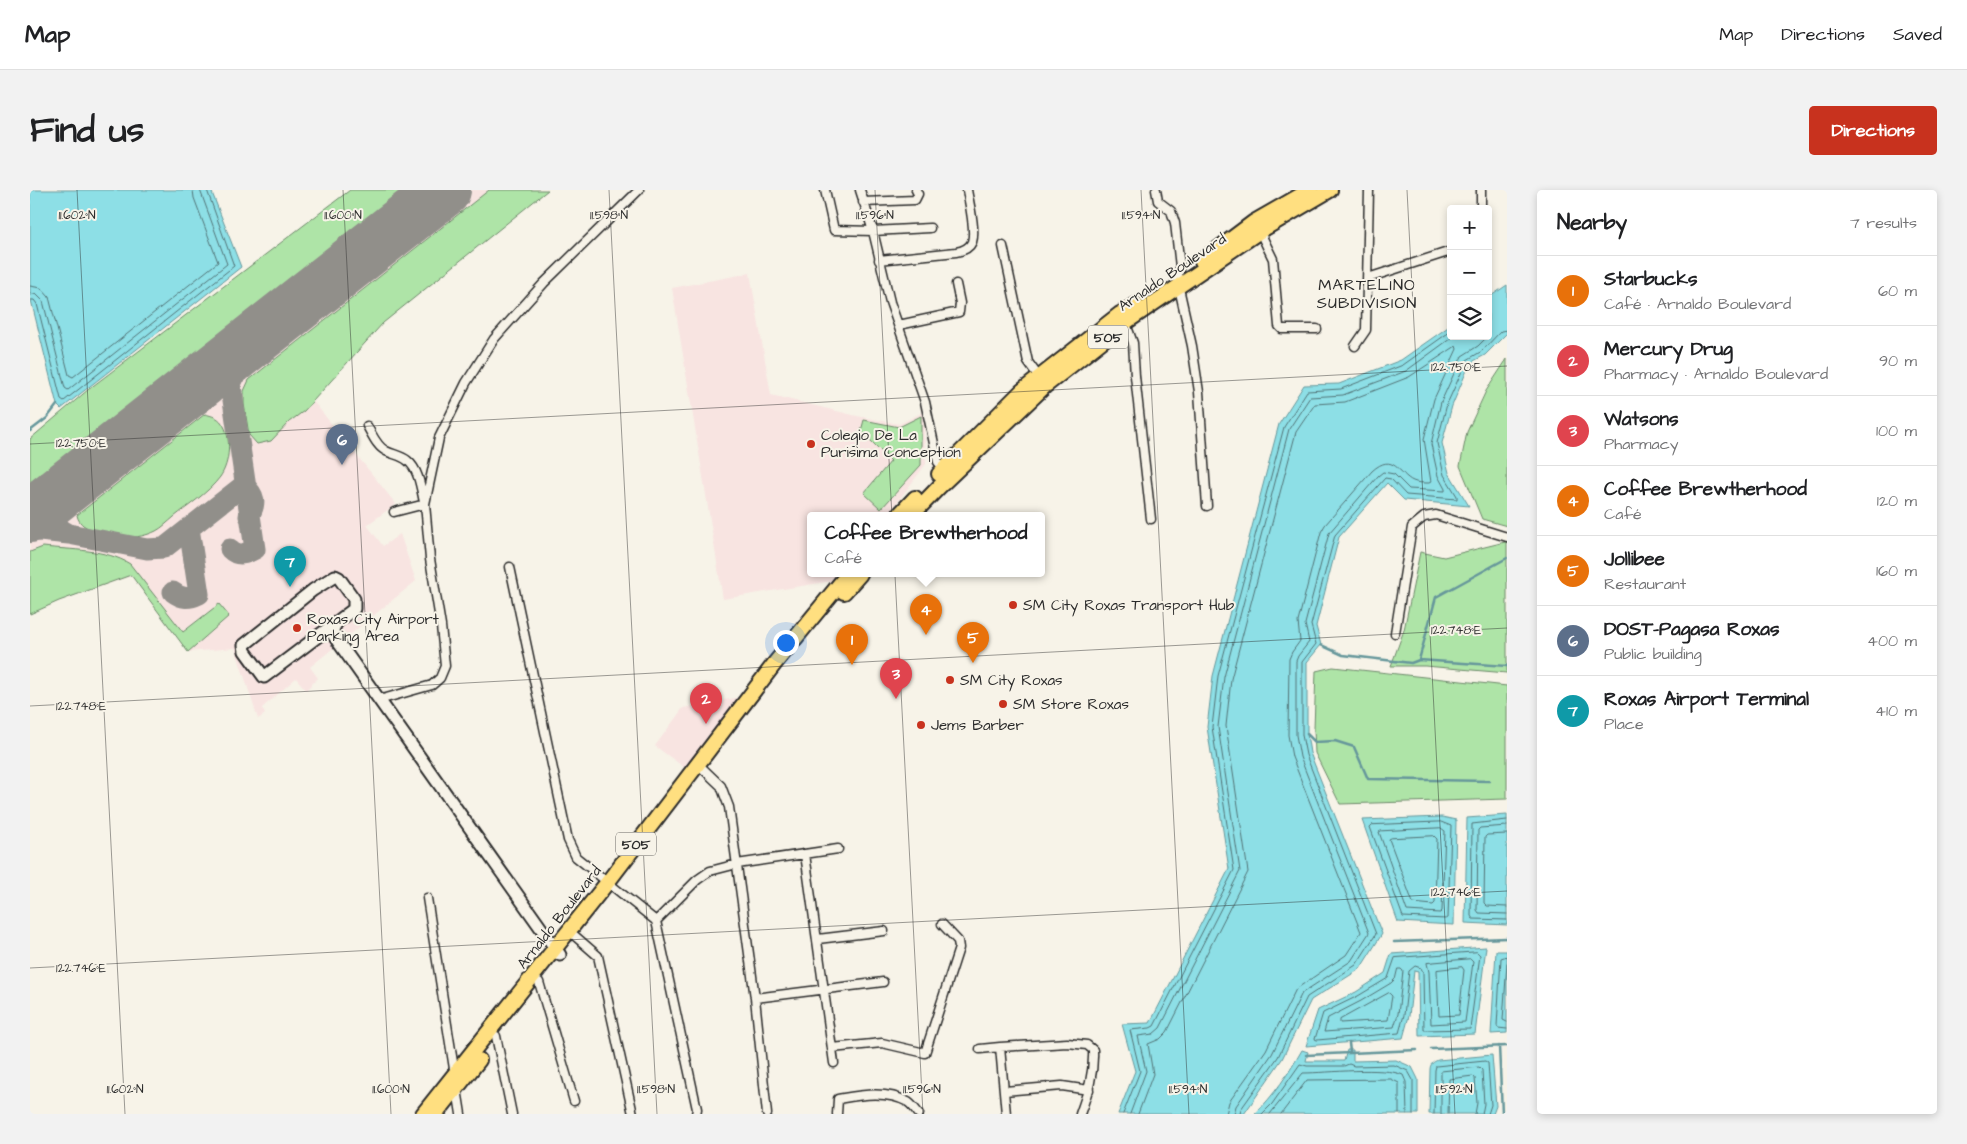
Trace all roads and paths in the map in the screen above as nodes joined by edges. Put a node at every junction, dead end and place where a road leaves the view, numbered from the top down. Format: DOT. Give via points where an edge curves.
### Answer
graph roads {
  1 [pos="639,190"];
  2 [pos="825,190"];
  3 [pos="860,190"];
  4 [pos="916,190"];
  5 [pos="967,190"];
  6 [pos="1156,190"];
  7 [pos="1310,190"];
  8 [pos="1330,190"];
  9 [pos="1369,190"];
  10 [pos="1481,190"];
  11 [pos="1295,199"];
  12 [pos="863,202"];
  13 [pos="1481,205"];
  14 [pos="1257,227"];
  15 [pos="930,228"];
  16 [pos="873,231"];
  17 [pos="1003,246"];
  18 [pos="1447,252"];
  19 [pos="879,260"];
  20 [pos="1368,278"];
  21 [pos="1179,283"];
  22 [pos="956,284"];
  23 [pos="1123,318"];
  24 [pos="899,325"];
  25 [pos="1317,329"];
  26 [pos="1355,346"];
  27 [pos="1042,382"];
  28 [pos="367,426"];
  29 [pos="944,469"];
  30 [pos="936,483"];
  31 [pos="425,504"];
  32 [pos="1207,506"];
  33 [pos="394,512"];
  34 [pos="903,512"];
  35 [pos="914,512"];
  36 [pos="1151,519"];
  37 [pos="1507,537"];
  38 [pos="510,567"];
  39 [pos="846,577"];
  40 [pos="857,577"];
  41 [pos="834,597"];
  42 [pos="337,622"];
  43 [pos="1395,633"];
  44 [pos="320,635"];
  45 [pos="334,636"];
  46 [pos="379,700"];
  47 [pos="701,766"];
  48 [pos="838,849"];
  49 [pos="805,854"];
  50 [pos="737,864"];
  51 [pos="610,885"];
  52 [pos="428,898"];
  53 [pos="656,921"];
  54 [pos="942,924"];
  55 [pos="884,931"];
  56 [pos="575,936"];
  57 [pos="818,939"];
  58 [pos="558,952"];
  59 [pos="539,982"];
  60 [pos="883,982"];
  61 [pos="825,989"];
  62 [pos="755,998"];
  63 [pos="508,1016"];
  64 [pos="496,1036"];
  65 [pos="1000,1047"];
  66 [pos="832,1048"];
  67 [pos="980,1049"];
  68 [pos="834,1062"];
  69 [pos="456,1082"];
  70 [pos="1089,1090"];
  71 [pos="1005,1091"];
  72 [pos="574,1101"];
  73 [pos="423,1114"];
  74 [pos="436,1114"];
  75 [pos="462,1114"];
  76 [pos="512,1114"];
  77 [pos="634,1114"];
  78 [pos="696,1114"];
  79 [pos="768,1114"];
  80 [pos="837,1114"];
  81 [pos="919,1114"];
  82 [pos="1006,1114"];
  83 [pos="1080,1114"];
  1 -- 31 [label="street" via="544,283 494,339 466,383 439,438"];
  2 -- 16 [label="street" via="834,230"];
  3 -- 12 [label="street"];
  4 -- 12 [label="street" via="918,194 914,200"];
  5 -- 19 [label="street" via="972,242 965,250"];
  6 -- 21 [label="street" via="1158,201 1171,211 1175,223"];
  7 -- 11 [label="highway, Arnaldo Boulevard / 505"];
  8 -- 11 [label="highway, Arnaldo Boulevard / 505"];
  9 -- 20 [label="street"];
  10 -- 13 [label="street"];
  11 -- 14 [label="highway, Arnaldo Boulevard / 505"];
  12 -- 16 [label="street"];
  14 -- 21 [label="highway, Arnaldo Boulevard / 505"];
  14 -- 25 [label="street" via="1274,260 1279,326 1282,329"];
  15 -- 16 [label="street"];
  16 -- 19 [label="street"];
  17 -- 27 [label="street" via="1028,362"];
  18 -- 20 [label="street"];
  19 -- 24 [label="street"];
  20 -- 26 [label="street" via="1366,330"];
  21 -- 23 [label="highway, Arnaldo Boulevard / 505"];
  21 -- 32 [label="street" via="1199,392"];
  22 -- 24 [label="street" via="959,312"];
  23 -- 27 [label="highway, Arnaldo Boulevard / 505"];
  23 -- 36 [label="street" via="1133,343"];
  24 -- 29 [label="street" via="925,402 938,462"];
  27 -- 29 [label="highway, Arnaldo Boulevard / 505" via="1022,391"];
  27 -- 30 [label="highway, Arnaldo Boulevard / 505"];
  28 -- 31 [label="street" via="385,451 410,462"];
  29 -- 30 [label="highway, Arnaldo Boulevard / 505"];
  30 -- 34 [label="highway, Arnaldo Boulevard / 505"];
  30 -- 35 [label="highway, Arnaldo Boulevard / 505"];
  31 -- 33 [label="street"];
  31 -- 46 [label="street" via="444,666 440,678 432,685"];
  37 -- 43 [label="street" via="1436,515 1424,517 1412,527"];
  38 -- 51 [label="street" via="568,840 576,857"];
  39 -- 41 [label="highway, Arnaldo Boulevard / 505"];
  40 -- 41 [label="highway, Arnaldo Boulevard / 505"];
  41 -- 47 [label="highway, Arnaldo Boulevard / 505"];
  42 -- 44 [label="street"];
  42 -- 44 [label="street" via="354,609 355,604 352,595 335,576 244,648 266,677"];
  42 -- 45 [label="street"];
  44 -- 45 [label="street"];
  45 -- 46 [label="street"];
  46 -- 58 [label="street"];
  47 -- 50 [label="street" via="721,786 729,807"];
  47 -- 51 [label="highway, Arnaldo Boulevard / 505"];
  48 -- 49 [label="street"];
  49 -- 50 [label="street"];
  49 -- 57 [label="street"];
  50 -- 53 [label="street" via="710,871 697,880"];
  50 -- 62 [label="street"];
  51 -- 53 [label="street"];
  51 -- 56 [label="highway, Arnaldo Boulevard / 505"];
  51 -- 58 [label="highway, Arnaldo Boulevard / 505"];
  52 -- 69 [label="street"];
  53 -- 78 [label="street"];
  54 -- 66 [label="street" via="958,942 959,948 925,1053 882,1043"];
  55 -- 57 [label="street"];
  56 -- 58 [label="highway, Arnaldo Boulevard / 505"];
  56 -- 77 [label="street" via="598,956"];
  57 -- 61 [label="street"];
  58 -- 59 [label="highway, Arnaldo Boulevard / 505"];
  58 -- 63 [label="highway, Arnaldo Boulevard / 505"];
  59 -- 63 [label="highway, Arnaldo Boulevard / 505"];
  59 -- 72 [label="street"];
  60 -- 61 [label="street"];
  61 -- 62 [label="street"];
  61 -- 66 [label="street"];
  62 -- 79 [label="street"];
  63 -- 64 [label="highway, Arnaldo Boulevard / 505"];
  63 -- 69 [label="highway, Arnaldo Boulevard / 505"];
  64 -- 69 [label="highway, Arnaldo Boulevard / 505"];
  64 -- 76 [label="street"];
  65 -- 67 [label="street"];
  65 -- 70 [label="street" via="1087,1045 1093,1050 1094,1068"];
  65 -- 71 [label="street"];
  66 -- 68 [label="street"];
  69 -- 73 [label="highway, Arnaldo Boulevard / 505"];
  69 -- 74 [label="highway, Arnaldo Boulevard / 505"];
  69 -- 75 [label="street"];
  70 -- 71 [label="street" via="1062,1086"];
  70 -- 83 [label="street"];
  71 -- 82 [label="street"];
  80 -- 81 [label="street" via="838,1099 869,1094 886,1095 909,1103"];
}
